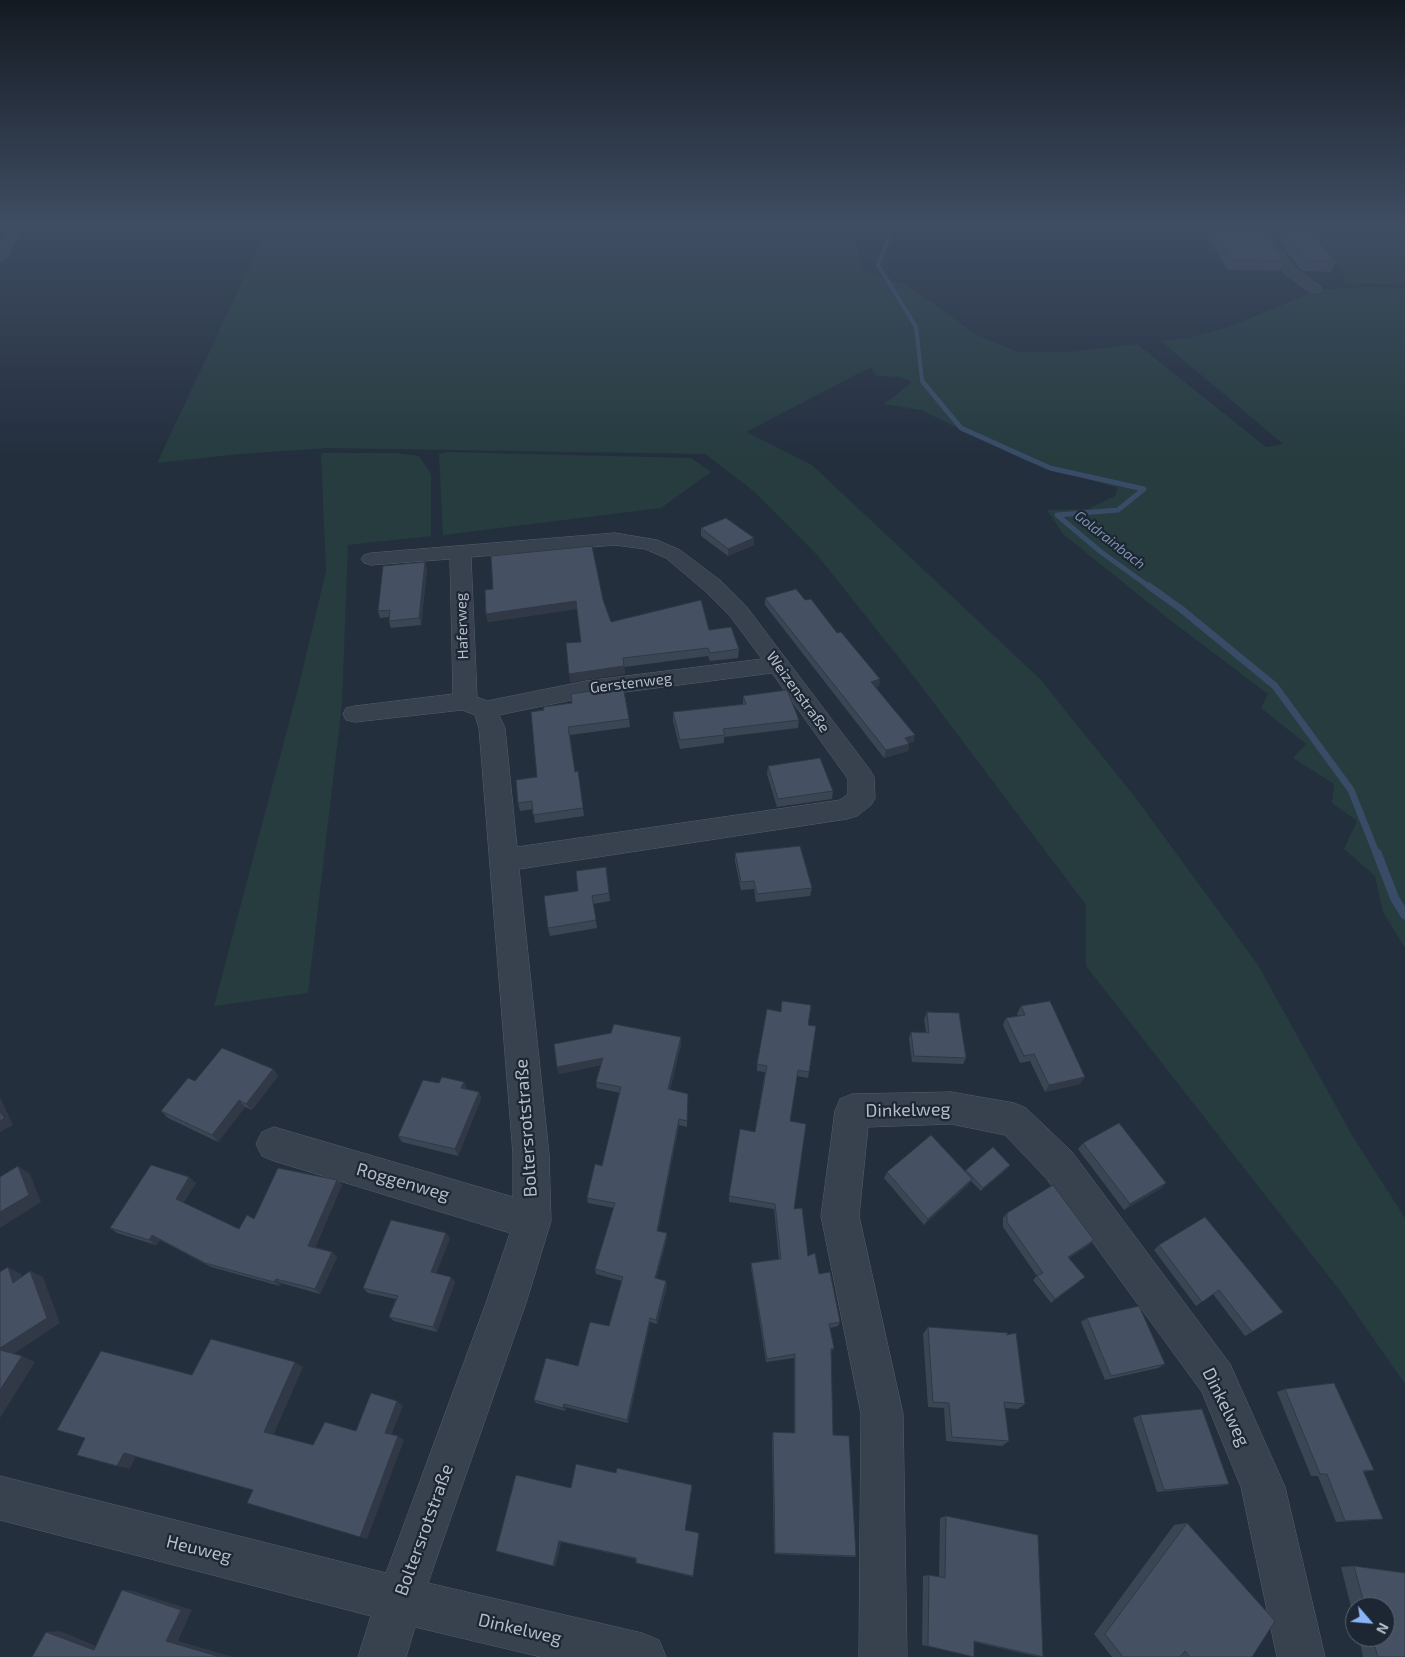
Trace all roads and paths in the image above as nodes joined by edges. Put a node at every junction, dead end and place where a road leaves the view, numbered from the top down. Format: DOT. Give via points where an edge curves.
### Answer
graph roads {
  1 [pos="460,552"];
  2 [pos="371,559"];
  3 [pos="778,665"];
  4 [pos="475,705"];
  5 [pos="355,714"];
  6 [pos="502,860"];
  7 [pos="274,1144"];
  8 [pos="532,1220"];
  9 [pos="0,1498"];
  10 [pos="398,1600"];
  11 [pos="382,1657"];
  12 [pos="642,1657"];
  13 [pos="883,1657"];
  14 [pos="1301,1657"];
  1 -- 2 [label="street, Weizenstraße"];
  1 -- 3 [label="street, Weizenstraße" via="615,539 650,544 673,554 713,586 738,611"];
  1 -- 4 [label="street, Haferweg"];
  3 -- 4 [label="street, Gerstenweg"];
  3 -- 6 [label="street, Weizenstraße" via="861,777 862,798 846,809"];
  4 -- 5 [label="street"];
  4 -- 6 [label="street, Boltersrotstraße" via="492,728"];
  6 -- 8 [label="street, Boltersrotstraße" via="531,1154"];
  7 -- 8 [label="street, Roggenweg"];
  8 -- 10 [label="street, Boltersrotstraße" via="506,1303"];
  9 -- 10 [label="street, Heuweg"];
  10 -- 11 [label="street, Boltersrotstraße"];
  10 -- 12 [label="street, Dinkelweg"];
  13 -- 14 [label="street, Dinkelweg" via="882,1414 840,1216 852,1111 951,1108 1014,1120 1059,1166 1216,1378 1263,1487"];
}
